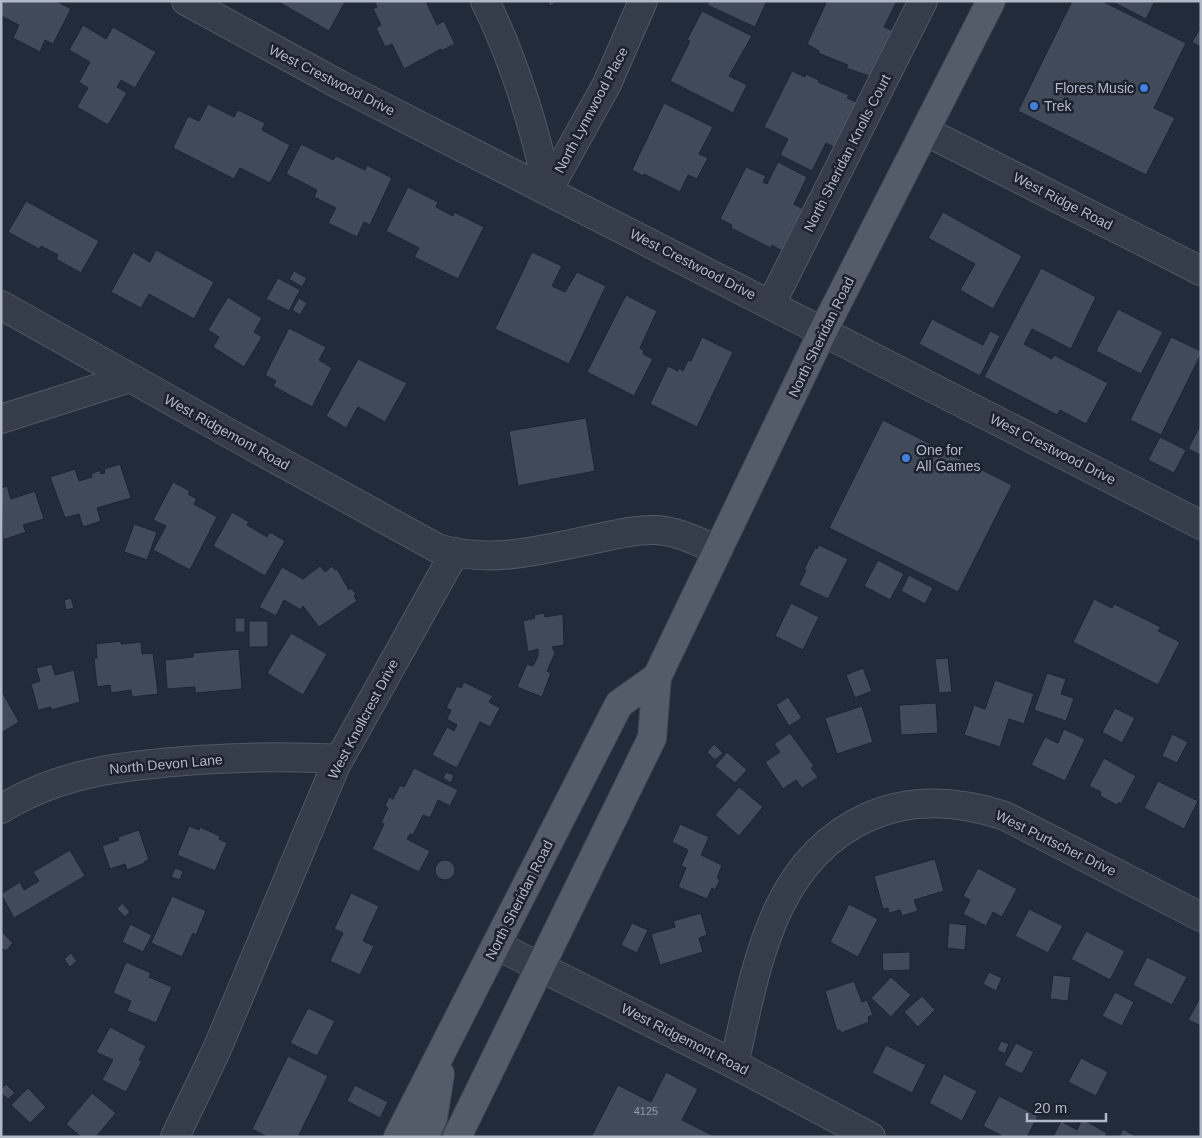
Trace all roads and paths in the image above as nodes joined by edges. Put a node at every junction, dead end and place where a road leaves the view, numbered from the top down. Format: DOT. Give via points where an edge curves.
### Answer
graph roads {
  1 [pos="186,1"];
  2 [pos="485,1"];
  3 [pos="644,1"];
  4 [pos="923,1"];
  5 [pos="992,1"];
  6 [pos="925,131"];
  7 [pos="548,190"];
  8 [pos="1201,271"];
  9 [pos="1,304"];
  10 [pos="771,304"];
  11 [pos="823,331"];
  12 [pos="130,378"];
  13 [pos="1,419"];
  14 [pos="1201,526"];
  15 [pos="718,550"];
  16 [pos="455,552"];
  17 [pos="657,677"];
  18 [pos="339,759"];
  19 [pos="1,809"];
  20 [pos="1201,916"];
  21 [pos="496,945"];
  22 [pos="540,967"];
  23 [pos="444,1048"];
  24 [pos="734,1064"];
  25 [pos="175,1137"];
  26 [pos="398,1137"];
  27 [pos="424,1137"];
  28 [pos="457,1137"];
  29 [pos="871,1137"];
  1 -- 7 [label="street, West Crestwood Drive"];
  2 -- 7 [label="street" via="521,86 536,133"];
  3 -- 7 [label="street, North Lynnwood Place" via="607,84"];
  4 -- 10 [label="street, North Sheridan Knolls Court"];
  5 -- 6 [label="main road, North Sheridan Road"];
  6 -- 8 [label="street, West Ridge Road"];
  6 -- 11 [label="main road, North Sheridan Road"];
  7 -- 10 [label="street, West Crestwood Drive"];
  9 -- 12 [label="street, West Ridgemont Road"];
  10 -- 11 [label="street, West Crestwood Drive"];
  11 -- 14 [label="street, West Crestwood Drive"];
  11 -- 15 [label="main road, North Sheridan Road"];
  12 -- 13 [label="street"];
  12 -- 16 [label="street, West Ridgemont Road" via="426,542"];
  15 -- 16 [label="street" via="677,534 654,530 504,556"];
  15 -- 17 [label="main road, North Sheridan Road"];
  16 -- 18 [label="street, West Knollcrest Drive"];
  17 -- 21 [label="main road, North Sheridan Road" via="619,704"];
  17 -- 22 [label="main road, North Sheridan Road" via="652,738"];
  18 -- 19 [label="street, North Devon Lane" via="289,756 231,758 117,767 61,781"];
  18 -- 25 [label="street, West Knollcrest Drive" via="217,1049"];
  20 -- 24 [label="street, West Purtscher Drive" via="1005,816 947,803 890,808 837,833 799,871 780,904 765,942"];
  21 -- 22 [label="street, West Ridgemont Road"];
  21 -- 23 [label="main road, North Sheridan Road"];
  22 -- 24 [label="street, West Ridgemont Road"];
  22 -- 28 [label="main road, North Sheridan Road"];
  23 -- 26 [label="main road, North Sheridan Road"];
  23 -- 27 [label="main road" via="432,1118"];
  24 -- 29 [label="street, West Ridgemont Road"];
}
